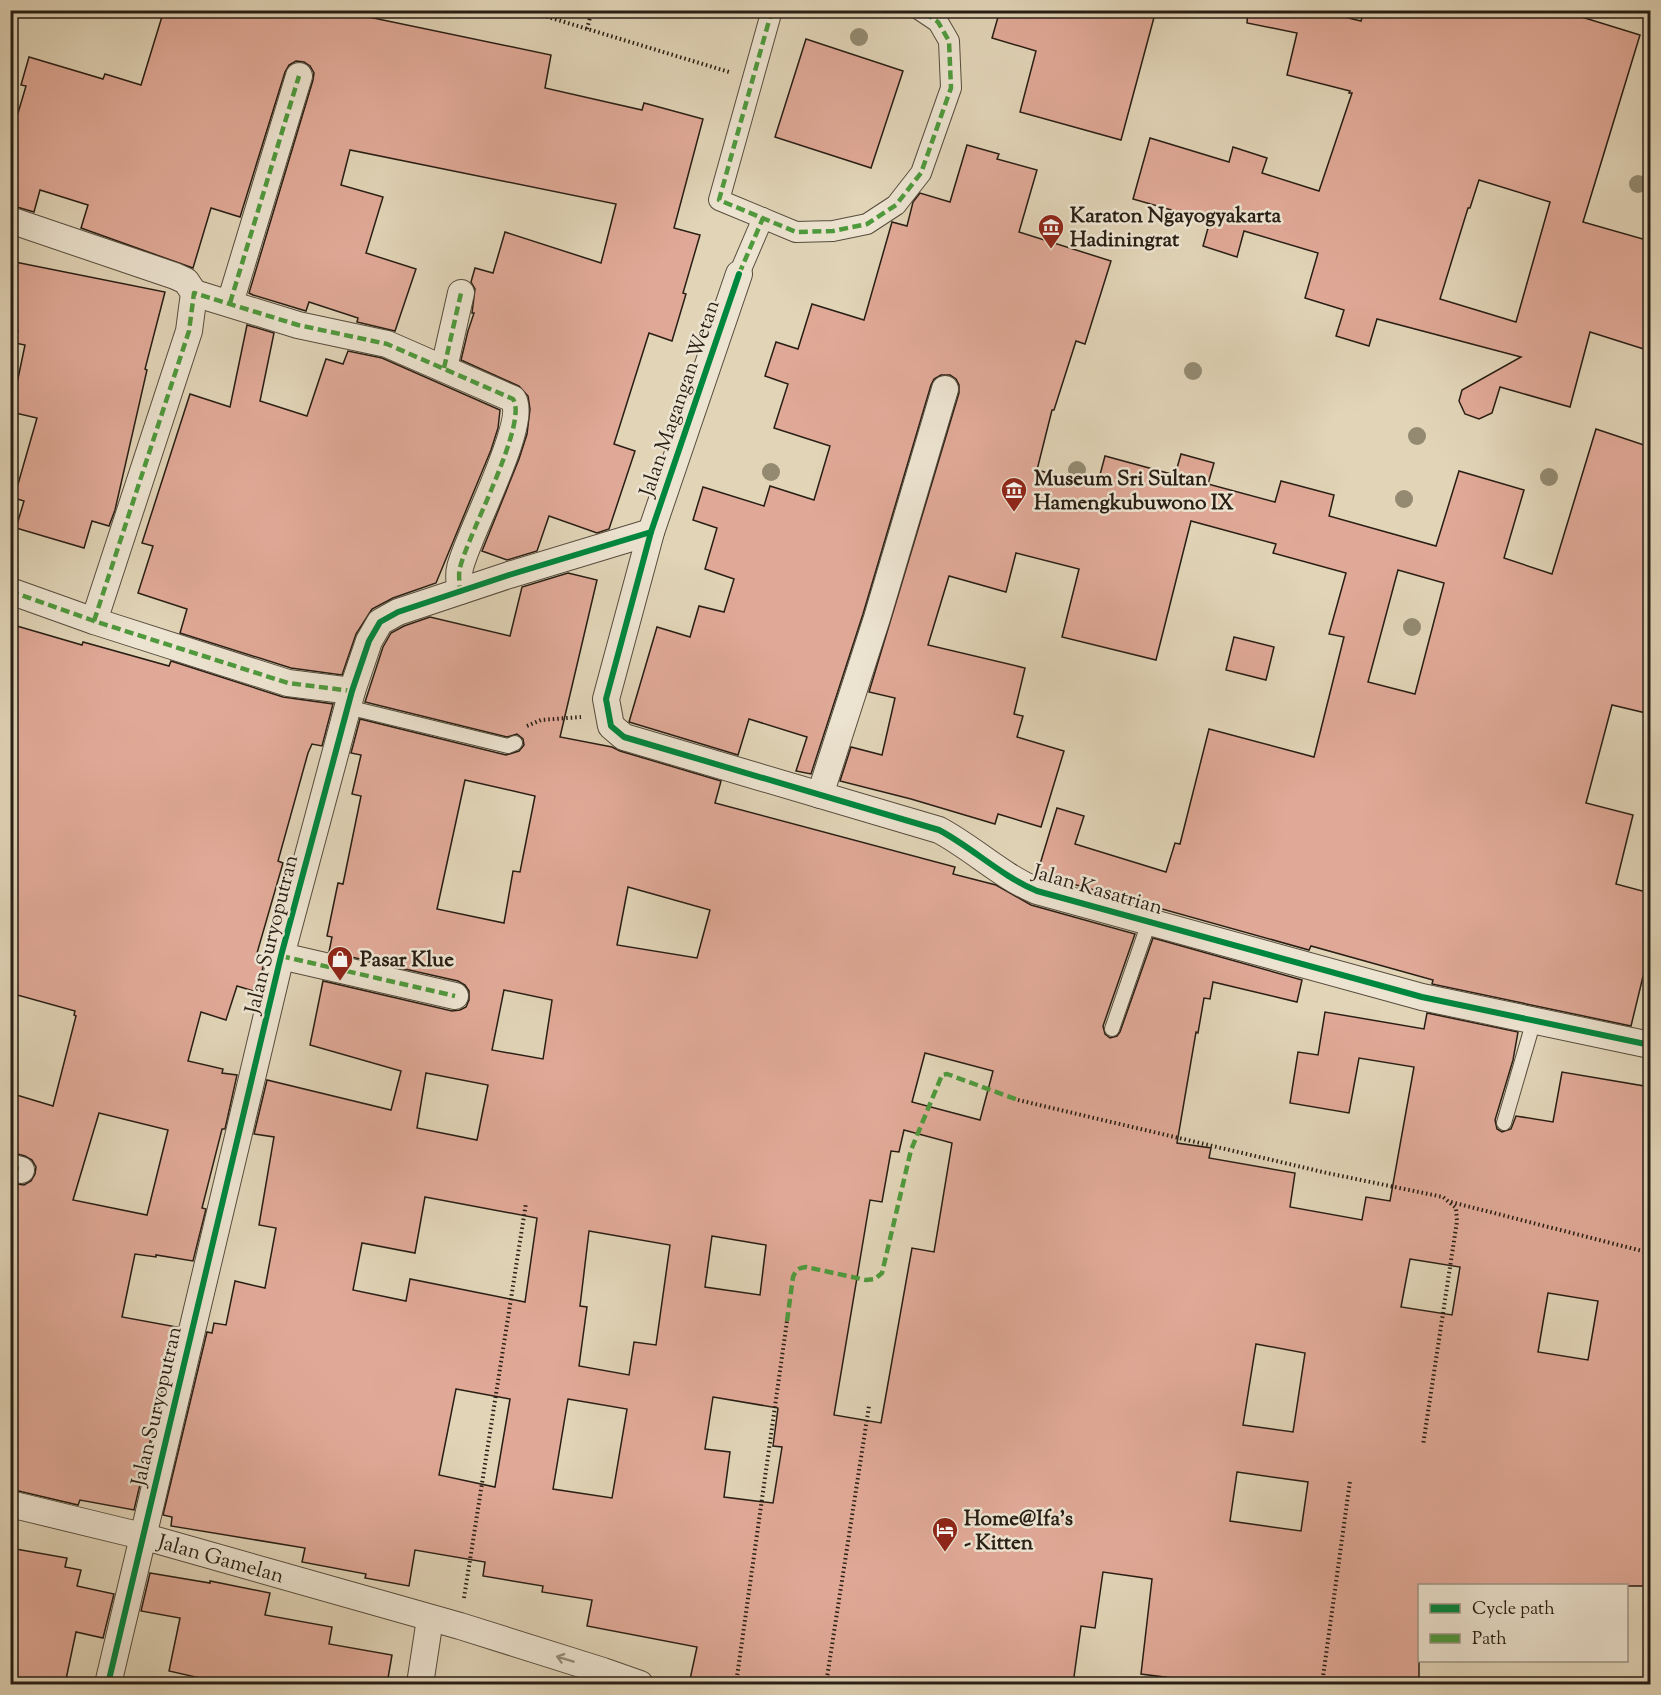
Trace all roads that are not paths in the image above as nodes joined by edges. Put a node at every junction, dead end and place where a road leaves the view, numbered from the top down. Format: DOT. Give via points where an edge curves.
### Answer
graph roads {
  1 [pos="772,10"];
  2 [pos="920,10"];
  3 [pos="299,76"];
  4 [pos="763,218"];
  5 [pos="10,220"];
  6 [pos="739,274"];
  7 [pos="461,292"];
  8 [pos="194,293"];
  9 [pos="230,303"];
  10 [pos="444,368"];
  11 [pos="945,389"];
  12 [pos="651,532"];
  13 [pos="10,591"];
  14 [pos="460,591"];
  15 [pos="94,621"];
  16 [pos="349,699"];
  17 [pos="515,743"];
  18 [pos="820,795"];
  19 [pos="1149,922"];
  20 [pos="281,956"];
  21 [pos="455,996"];
  22 [pos="1534,1020"];
  23 [pos="1112,1029"];
  24 [pos="1650,1045"];
  25 [pos="1504,1123"];
  26 [pos="10,1504"];
  27 [pos="142,1536"];
  28 [pos="430,1619"];
  29 [pos="108,1684"];
  30 [pos="420,1684"];
  31 [pos="640,1684"];
  1 -- 4 [label="street" via="719,200"];
  2 -- 4 [label="street" via="938,22 949,41 951,62 951,88 921,173 896,205 867,224 833,231 796,232"];
  3 -- 9 [label="street"];
  4 -- 6 [label="street, Jalan Magangan Wetan"];
  5 -- 8 [label="street" via="175,276 186,281"];
  6 -- 12 [label="street, Jalan Magangan Wetan"];
  7 -- 10 [label="street"];
  8 -- 9 [label="street"];
  8 -- 15 [label="street" via="189,332"];
  9 -- 10 [label="street" via="298,325 387,344"];
  10 -- 14 [label="street" via="513,399 517,408 500,468 460,568"];
  11 -- 18 [label="street"];
  12 -- 14 [label="street, Jalan Suryoputran"];
  12 -- 18 [label="street, Jalan Kasatrian" via="606,699 611,726 624,737"];
  13 -- 15 [label="street"];
  14 -- 16 [label="street, Jalan Suryoputran" via="380,622 369,641"];
  15 -- 16 [label="street"];
  16 -- 17 [label="lane" via="508,746"];
  16 -- 20 [label="street, Jalan Suryoputran"];
  18 -- 19 [label="street, Jalan Kasatrian" via="939,830 1018,883 1037,891"];
  19 -- 22 [label="street, Jalan Kasatrian" via="1422,997"];
  19 -- 23 [label="lane"];
  20 -- 21 [label="street"];
  20 -- 27 [label="street, Jalan Suryoputran"];
  22 -- 24 [label="street, Jalan Kasatrian"];
  22 -- 25 [label="lane"];
  26 -- 27 [label="street, Jalan Gamelan"];
  27 -- 28 [label="street, Jalan Gamelan"];
  27 -- 29 [label="street, Jalan Suryoputran"];
  28 -- 30 [label="street"];
  31 -- 28 [label="street, Jalan Gamelan, one-way"];
}
